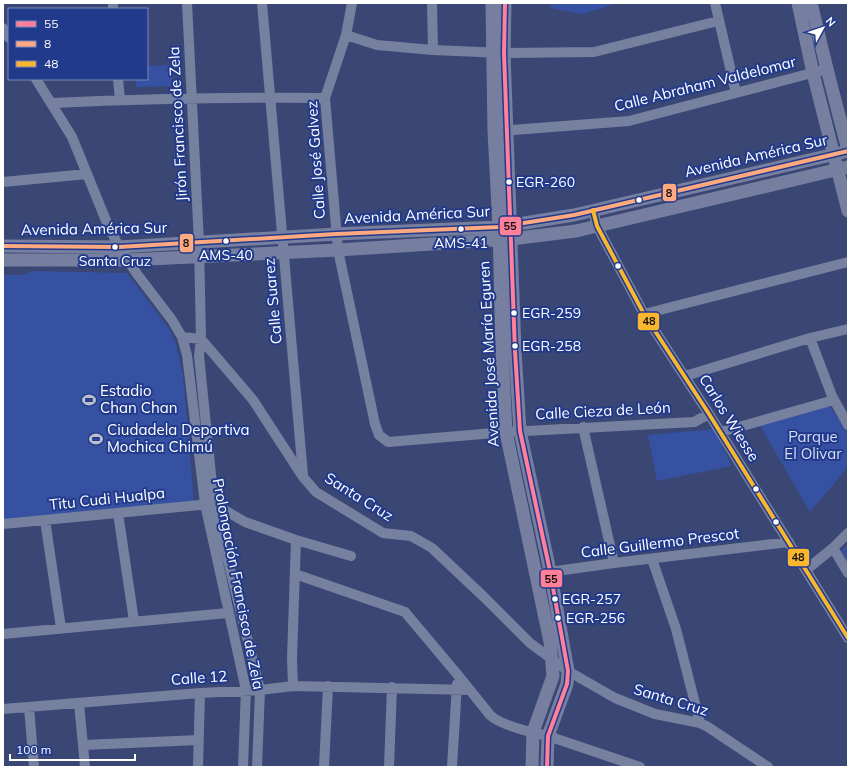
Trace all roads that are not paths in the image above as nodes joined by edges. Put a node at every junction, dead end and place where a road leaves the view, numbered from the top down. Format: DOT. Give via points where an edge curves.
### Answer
graph roads {
  1 [pos="187,3"];
  2 [pos="262,3"];
  3 [pos="352,3"];
  4 [pos="432,3"];
  5 [pos="492,3"];
  6 [pos="505,3"];
  7 [pos="715,3"];
  8 [pos="798,3"];
  9 [pos="811,3"];
  10 [pos="718,22"];
  11 [pos="346,35"];
  12 [pos="433,50"];
  13 [pos="498,52"];
  14 [pos="827,70"];
  15 [pos="813,73"];
  16 [pos="37,80"];
  17 [pos="118,80"];
  18 [pos="499,82"];
  19 [pos="736,93"];
  20 [pos="270,97"];
  21 [pos="325,98"];
  22 [pos="192,99"];
  23 [pos="120,100"];
  24 [pos="53,104"];
  25 [pos="494,131"];
  26 [pos="508,131"];
  27 [pos="848,150"];
  28 [pos="833,154"];
  29 [pos="843,169"];
  30 [pos="87,174"];
  31 [pos="3,182"];
  32 [pos="593,210"];
  33 [pos="848,211"];
  34 [pos="597,226"];
  35 [pos="505,233"];
  36 [pos="336,234"];
  37 [pos="438,237"];
  38 [pos="283,238"];
  39 [pos="199,243"];
  40 [pos="3,246"];
  41 [pos="119,247"];
  42 [pos="338,250"];
  43 [pos="284,253"];
  44 [pos="199,257"];
  45 [pos="3,260"];
  46 [pos="127,260"];
  47 [pos="848,262"];
  48 [pos="644,314"];
  49 [pos="848,329"];
  50 [pos="182,337"];
  51 [pos="810,338"];
  52 [pos="201,339"];
  53 [pos="515,351"];
  54 [pos="502,352"];
  55 [pos="685,376"];
  56 [pos="834,400"];
  57 [pos="710,414"];
  58 [pos="848,424"];
  59 [pos="583,427"];
  60 [pos="520,431"];
  61 [pos="506,432"];
  62 [pos="721,432"];
  63 [pos="379,435"];
  64 [pos="304,477"];
  65 [pos="210,504"];
  66 [pos="118,512"];
  67 [pos="45,520"];
  68 [pos="3,524"];
  69 [pos="848,533"];
  70 [pos="296,540"];
  71 [pos="789,542"];
  72 [pos="833,548"];
  73 [pos="351,556"];
  74 [pos="652,559"];
  75 [pos="614,563"];
  76 [pos="806,570"];
  77 [pos="550,571"];
  78 [pos="848,573"];
  79 [pos="295,574"];
  80 [pos="535,574"];
  81 [pos="228,613"];
  82 [pos="134,621"];
  83 [pos="61,628"];
  84 [pos="3,634"];
  85 [pos="848,638"];
  86 [pos="552,660"];
  87 [pos="568,671"];
  88 [pos="457,674"];
  89 [pos="293,686"];
  90 [pos="328,686"];
  91 [pos="392,687"];
  92 [pos="457,689"];
  93 [pos="246,690"];
  94 [pos="260,690"];
  95 [pos="470,690"];
  96 [pos="200,693"];
  97 [pos="79,703"];
  98 [pos="29,707"];
  99 [pos="3,709"];
  100 [pos="700,723"];
  101 [pos="533,732"];
  102 [pos="548,736"];
  103 [pos="199,740"];
  104 [pos="83,745"];
  105 [pos="634,766"];
  106 [pos="34,767"];
  107 [pos="85,767"];
  108 [pos="198,767"];
  109 [pos="243,767"];
  110 [pos="257,767"];
  111 [pos="324,767"];
  112 [pos="389,767"];
  113 [pos="452,767"];
  114 [pos="532,767"];
  115 [pos="547,767"];
  116 [pos="768,767"];
  1 -- 22 [label="street, Jirón Francisco de Zela"];
  2 -- 20 [label="street, Calle Suarez"];
  3 -- 11 [label="street, Calle José Galvez"];
  4 -- 12 [label="street"];
  5 -- 13 [label="main road, Avenida José María Eguren"];
  6 -- 13 [label="main road, Avenida José María Eguren"];
  7 -- 10 [label="street"];
  8 -- 15 [label="main road"];
  9 -- 14 [label="main road"];
  10 -- 13 [label="street" via="594,52"];
  10 -- 19 [label="street"];
  11 -- 12 [label="street" via="377,45"];
  11 -- 21 [label="street, Calle José Galvez"];
  12 -- 13 [label="street"];
  13 -- 18 [label="main road, Avenida José María Eguren"];
  14 -- 15 [label="street, Calle Abraham Valdelomar"];
  14 -- 27 [label="main road"];
  15 -- 19 [label="street, Calle Abraham Valdelomar"];
  15 -- 28 [label="main road"];
  16 -- 24 [label="street"];
  17 -- 23 [label="street"];
  18 -- 25 [label="main road, Avenida José María Eguren"];
  18 -- 26 [label="main road, Avenida José María Eguren"];
  19 -- 26 [label="street, Calle Abraham Valdelomar" via="629,122"];
  20 -- 21 [label="street"];
  20 -- 22 [label="street"];
  20 -- 38 [label="street, Calle Suarez"];
  21 -- 36 [label="street, Calle José Galvez"];
  22 -- 23 [label="street"];
  22 -- 39 [label="street, Jirón Francisco de Zela"];
  23 -- 24 [label="street"];
  24 -- 30 [label="street" via="72,137"];
  25 -- 26 [label="street, Calle Abraham Valdelomar"];
  25 -- 35 [label="main road, Avenida José María Eguren"];
  26 -- 35 [label="main road, Avenida José María Eguren"];
  27 -- 28 [label="main road, Avenida América Sur"];
  28 -- 29 [label="main road"];
  28 -- 32 [label="main road, Avenida América Sur"];
  29 -- 33 [label="main road"];
  29 -- 34 [label="main road, Avenida América Sur"];
  30 -- 31 [label="street"];
  30 -- 41 [label="street"];
  32 -- 34 [label="street, Carlos Wiesse"];
  32 -- 35 [label="main road, Avenida América Sur"];
  34 -- 35 [label="main road, Avenida América Sur" via="576,231"];
  34 -- 48 [label="street, Carlos Wiesse"];
  35 -- 37 [label="main road, Avenida América Sur"];
  35 -- 53 [label="main road, Avenida José María Eguren"];
  35 -- 54 [label="main road, Avenida José María Eguren"];
  36 -- 37 [label="main road, Avenida América Sur"];
  36 -- 38 [label="main road, Avenida América Sur"];
  36 -- 42 [label="street, Calle José Galvez"];
  37 -- 42 [label="main road, Avenida América Sur"];
  38 -- 39 [label="main road, Avenida América Sur"];
  38 -- 43 [label="street, Calle Suarez"];
  39 -- 41 [label="main road, Avenida América Sur"];
  39 -- 44 [label="street, Jirón Francisco de Zela"];
  40 -- 41 [label="main road, Avenida América Sur"];
  41 -- 46 [label="street"];
  42 -- 43 [label="main road, Avenida América Sur"];
  42 -- 63 [label="street, Calle José Galvez"];
  43 -- 44 [label="main road, Avenida América Sur"];
  43 -- 64 [label="street, Calle Suarez"];
  44 -- 46 [label="main road, Avenida América Sur"];
  44 -- 52 [label="street, Jirón Francisco de Zela"];
  45 -- 46 [label="main road, Avenida América Sur"];
  46 -- 50 [label="street"];
  47 -- 48 [label="street"];
  48 -- 55 [label="street, Carlos Wiesse"];
  49 -- 51 [label="street"];
  50 -- 52 [label="street"];
  50 -- 65 [label="street, Prolongación Francisco de Zela"];
  51 -- 55 [label="street"];
  51 -- 56 [label="street"];
  52 -- 64 [label="street, Santa Cruz" via="253,400"];
  52 -- 65 [label="street, Prolongación Francisco de Zela" via="199,356"];
  53 -- 54 [label="main road"];
  53 -- 60 [label="main road, Avenida José María Eguren"];
  54 -- 61 [label="main road, Avenida José María Eguren"];
  55 -- 57 [label="street, Carlos Wiesse"];
  56 -- 58 [label="street"];
  56 -- 62 [label="street"];
  57 -- 59 [label="street, Calle Cieza de León" via="694,422"];
  57 -- 62 [label="street, Carlos Wiesse"];
  59 -- 60 [label="street, Calle Cieza de León"];
  59 -- 75 [label="street"];
  60 -- 61 [label="street, Calle Cieza de León"];
  60 -- 77 [label="main road, Avenida José María Eguren"];
  61 -- 63 [label="street, Calle Cieza de León" via="388,442"];
  61 -- 80 [label="main road, Avenida José María Eguren"];
  62 -- 71 [label="street, Carlos Wiesse"];
  64 -- 86 [label="street, Santa Cruz" via="316,492 383,533 411,536 432,548"];
  65 -- 66 [label="street, Titu Cudi Hualpa"];
  65 -- 70 [label="street" via="245,522"];
  65 -- 81 [label="street, Prolongación Francisco de Zela"];
  65 -- 94 [label="street, Prolongación Francisco de Zela"];
  66 -- 67 [label="street, Titu Cudi Hualpa"];
  66 -- 82 [label="street"];
  67 -- 68 [label="street, Titu Cudi Hualpa"];
  67 -- 83 [label="street"];
  69 -- 72 [label="street"];
  70 -- 73 [label="street"];
  70 -- 79 [label="street"];
  71 -- 74 [label="street, Calle Guillermo Prescot"];
  71 -- 76 [label="street, Carlos Wiesse"];
  72 -- 76 [label="street"];
  72 -- 78 [label="street"];
  74 -- 75 [label="street, Calle Guillermo Prescot"];
  74 -- 100 [label="street" via="676,629"];
  75 -- 77 [label="street, Calle Guillermo Prescot"];
  76 -- 85 [label="street, Carlos Wiesse"];
  77 -- 80 [label="street, Calle Guillermo Prescot"];
  77 -- 87 [label="main road, Avenida José María Eguren"];
  79 -- 88 [label="street" via="405,612"];
  79 -- 89 [label="street"];
  80 -- 86 [label="main road, Avenida José María Eguren"];
  81 -- 82 [label="street"];
  81 -- 93 [label="street, Prolongación Francisco de Zela"];
  82 -- 83 [label="street"];
  83 -- 84 [label="street"];
  86 -- 87 [label="street, Santa Cruz"];
  86 -- 101 [label="main road, Avenida José María Eguren" via="553,676"];
  87 -- 100 [label="street, Santa Cruz" via="615,698 655,714"];
  87 -- 102 [label="main road, Avenida José María Eguren" via="567,684"];
  88 -- 92 [label="street"];
  88 -- 95 [label="street"];
  89 -- 90 [label="street, Calle 12"];
  89 -- 94 [label="street, Calle 12"];
  90 -- 91 [label="street, Calle 12"];
  90 -- 111 [label="street"];
  91 -- 92 [label="street, Calle 12"];
  91 -- 112 [label="street"];
  92 -- 95 [label="street, Calle 12"];
  92 -- 113 [label="street"];
  93 -- 94 [label="street, Calle 12"];
  93 -- 96 [label="street, Calle 12"];
  93 -- 109 [label="street, Prolongación Francisco de Zela"];
  94 -- 110 [label="street, Prolongación Francisco de Zela"];
  95 -- 101 [label="street" via="494,718"];
  96 -- 97 [label="street, Calle 12"];
  96 -- 103 [label="street"];
  97 -- 98 [label="street, Calle 12"];
  97 -- 104 [label="street"];
  98 -- 99 [label="street, Calle 12"];
  98 -- 106 [label="street"];
  100 -- 116 [label="street, Santa Cruz"];
  101 -- 102 [label="street"];
  101 -- 114 [label="main road, Avenida José María Eguren"];
  102 -- 105 [label="street"];
  102 -- 115 [label="main road, Avenida José María Eguren"];
  103 -- 104 [label="street"];
  103 -- 108 [label="street"];
  104 -- 107 [label="street"];
}
